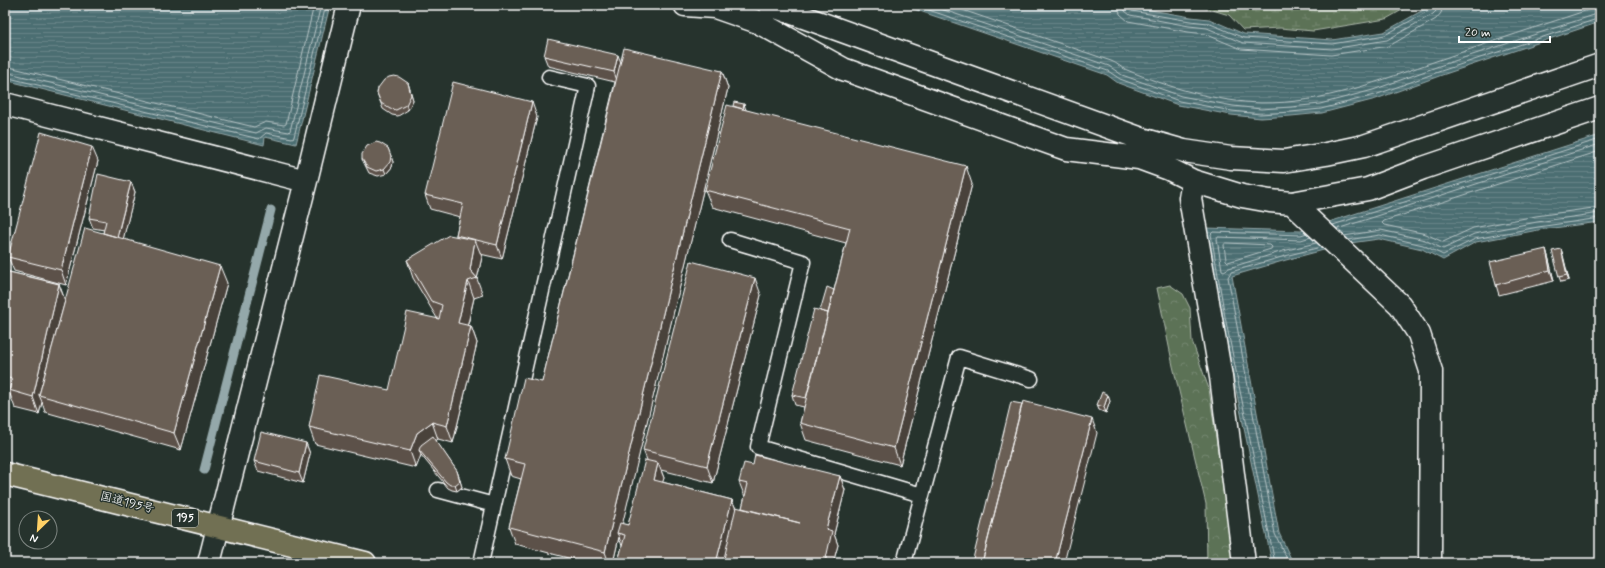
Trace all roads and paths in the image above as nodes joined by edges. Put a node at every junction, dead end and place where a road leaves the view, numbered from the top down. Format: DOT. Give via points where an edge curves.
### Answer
graph roads {
  1 [pos="349,5"];
  2 [pos="685,5"];
  3 [pos="770,5"];
  4 [pos="746,11"];
  5 [pos="1600,65"];
  6 [pos="549,76"];
  7 [pos="5,104"];
  8 [pos="1600,108"];
  9 [pos="1156,153"];
  10 [pos="306,181"];
  11 [pos="1193,181"];
  12 [pos="1300,210"];
  13 [pos="730,240"];
  14 [pos="1030,379"];
  15 [pos="5,474"];
  16 [pos="438,490"];
  17 [pos="922,495"];
  18 [pos="494,505"];
  19 [pos="219,526"];
  20 [pos="209,563"];
  21 [pos="365,563"];
  22 [pos="481,563"];
  23 [pos="904,563"];
  24 [pos="1244,563"];
  25 [pos="1430,563"];
  1 -- 10 [label="street"];
  2 -- 4 [label="street"];
  3 -- 9 [label="street" via="1142,139"];
  4 -- 9 [label="street" via="758,22 843,69 999,126 1066,149 1139,158"];
  5 -- 9 [label="street" via="1364,146 1326,154 1284,161 1231,158 1184,151"];
  6 -- 18 [label="lane" via="588,86"];
  7 -- 10 [label="street"];
  8 -- 12 [label="street" via="1368,189"];
  9 -- 11 [label="street"];
  10 -- 19 [label="street"];
  11 -- 12 [label="street"];
  11 -- 24 [label="street" via="1190,198 1221,377"];
  12 -- 25 [label="street" via="1400,305 1419,334 1431,371"];
  13 -- 17 [label="lane" via="803,262 758,447"];
  14 -- 17 [label="lane" via="959,357"];
  15 -- 19 [label="highway, 国道195号 / 195"];
  16 -- 18 [label="lane"];
  17 -- 23 [label="lane"];
  18 -- 22 [label="lane"];
  19 -- 20 [label="street"];
  19 -- 21 [label="highway, 国道195号 / 195"];
}
